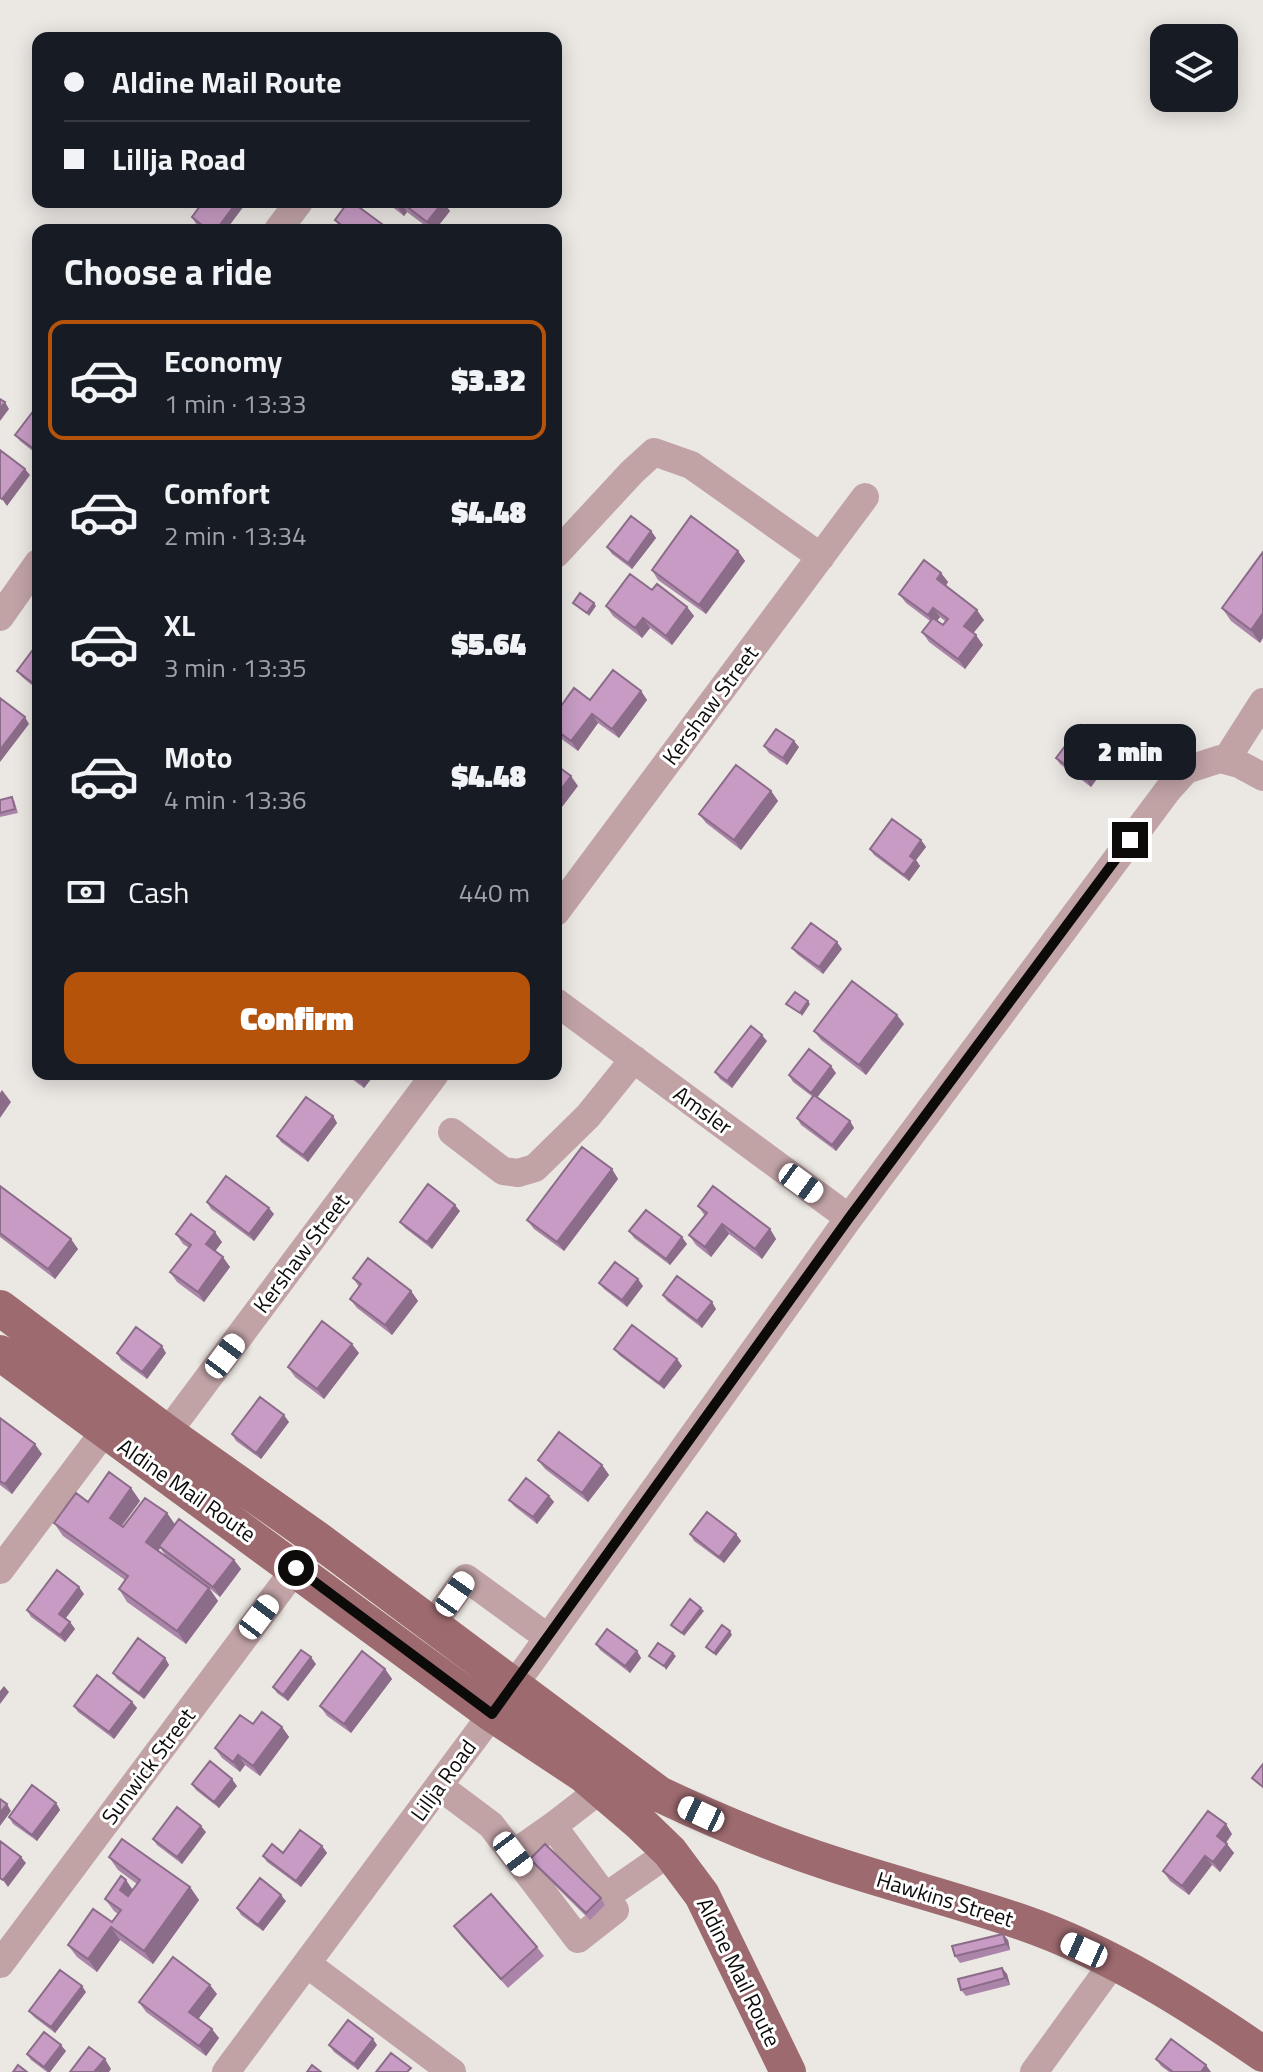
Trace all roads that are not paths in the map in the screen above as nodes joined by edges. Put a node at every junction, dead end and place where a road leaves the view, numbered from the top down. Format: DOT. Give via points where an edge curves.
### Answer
graph roads {
  1 [pos="865,497"];
  2 [pos="562,548"];
  3 [pos="821,557"];
  4 [pos="32,572"];
  5 [pos="0,617"];
  6 [pos="1263,702"];
  7 [pos="1226,760"];
  8 [pos="1263,777"];
  9 [pos="562,904"];
  10 [pos="562,1006"];
  11 [pos="634,1059"];
  12 [pos="431,1080"];
  13 [pos="452,1132"];
  14 [pos="849,1218"];
  15 [pos="0,1308"];
  16 [pos="0,1353"];
  17 [pos="104,1432"];
  18 [pos="167,1433"];
  19 [pos="296,1568"];
  20 [pos="0,1570"];
  21 [pos="432,1625"];
  22 [pos="547,1637"];
  23 [pos="512,1685"];
  24 [pos="492,1714"];
  25 [pos="610,1776"];
  26 [pos="439,1786"];
  27 [pos="553,1826"];
  28 [pos="670,1852"];
  29 [pos="513,1854"];
  30 [pos="605,1897"];
  31 [pos="1113,1963"];
  32 [pos="0,1964"];
  33 [pos="307,1964"];
  34 [pos="1263,2054"];
  35 [pos="226,2072"];
  36 [pos="452,2072"];
  37 [pos="788,2072"];
  38 [pos="1034,2072"];
  1 -- 3 [label="street, Kershaw Street"];
  2 -- 3 [label="street" via="654,452 691,465"];
  3 -- 9 [label="street, Kershaw Street"];
  4 -- 5 [label="street"];
  6 -- 7 [label="street"];
  7 -- 8 [label="street"];
  7 -- 14 [label="street, Lillja Road" via="1186,770 1168,790"];
  10 -- 11 [label="street, Amsler"];
  11 -- 13 [label="street" via="588,1116 535,1168 503,1171"];
  11 -- 14 [label="street, Amsler"];
  12 -- 18 [label="street, Kershaw Street"];
  14 -- 22 [label="street, Lillja Road"];
  15 -- 18 [label="main road, Aldine Mail Route"];
  16 -- 17 [label="main road, Aldine Mail Route"];
  17 -- 19 [label="main road, Aldine Mail Route"];
  17 -- 20 [label="street"];
  18 -- 21 [label="main road, Aldine Mail Route"];
  19 -- 24 [label="main road, Aldine Mail Route"];
  19 -- 32 [label="street, Sunwick Street"];
  21 -- 22 [label="street" via="466,1578"];
  21 -- 23 [label="main road, Aldine Mail Route"];
  22 -- 23 [label="street, Lillja Road"];
  23 -- 24 [label="street, Lillja Road"];
  23 -- 25 [label="main road, Aldine Mail Route"];
  24 -- 25 [label="main road, Aldine Mail Route" via="584,1775"];
  24 -- 26 [label="street, Lillja Road"];
  25 -- 27 [label="street"];
  25 -- 28 [label="main road, Aldine Mail Route"];
  25 -- 31 [label="main road, Hawkins Street" via="831,1863 1026,1924"];
  26 -- 29 [label="street" via="491,1825"];
  26 -- 33 [label="street, Lillja Road"];
  27 -- 29 [label="street"];
  27 -- 30 [label="street"];
  28 -- 30 [label="street"];
  28 -- 37 [label="main road, Aldine Mail Route" via="702,1895"];
  29 -- 30 [label="street" via="578,1939 615,1910"];
  31 -- 34 [label="main road, Hawkins Street"];
  31 -- 38 [label="street"];
  33 -- 35 [label="street, Lillja Road"];
  33 -- 36 [label="street"];
}
